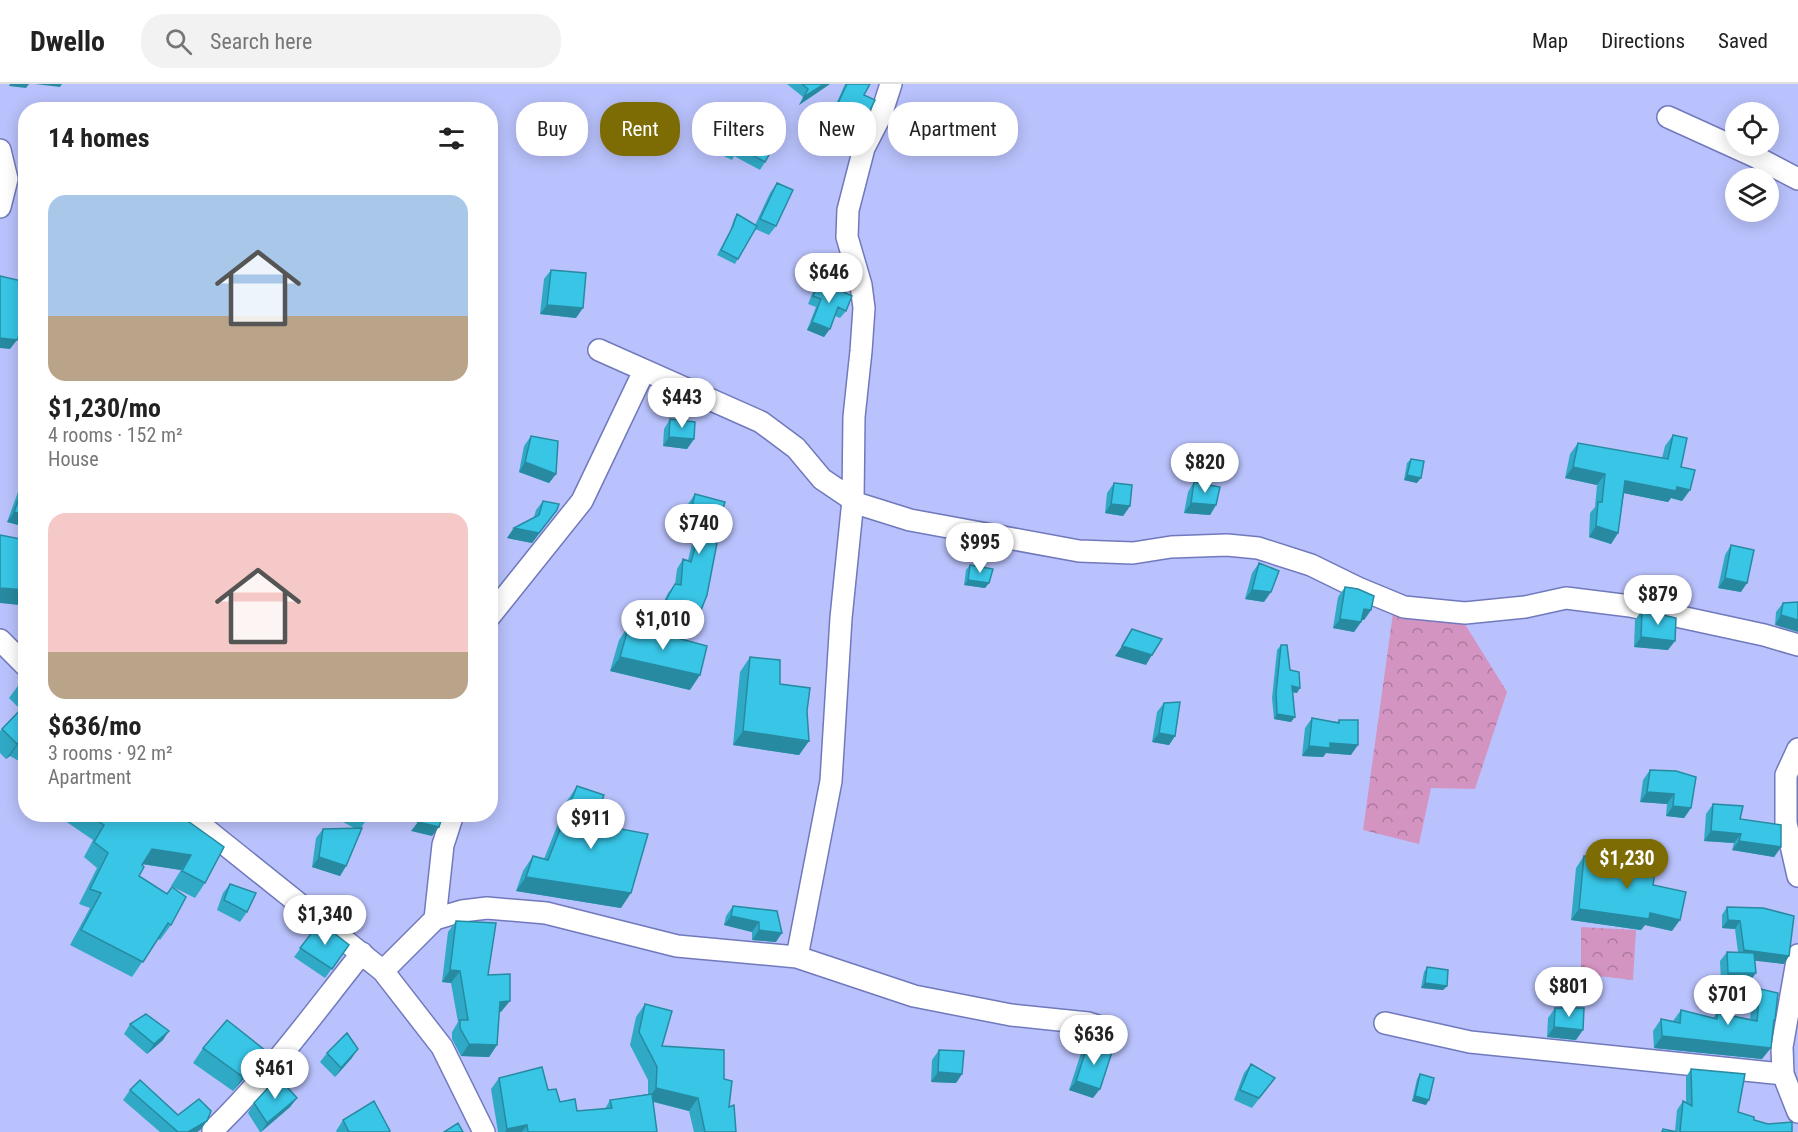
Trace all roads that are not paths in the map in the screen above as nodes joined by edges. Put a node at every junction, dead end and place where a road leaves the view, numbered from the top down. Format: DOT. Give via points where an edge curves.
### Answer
graph roads {
  1 [pos="891,84"];
  2 [pos="1668,117"];
  3 [pos="0,150"];
  4 [pos="1798,179"];
  5 [pos="0,207"];
  6 [pos="599,350"];
  7 [pos="644,371"];
  8 [pos="853,500"];
  9 [pos="498,606"];
  10 [pos="0,640"];
  11 [pos="1798,645"];
  12 [pos="18,658"];
  13 [pos="1798,749"];
  14 [pos="197,822"];
  15 [pos="450,822"];
  16 [pos="1798,876"];
  17 [pos="435,919"];
  18 [pos="362,953"];
  19 [pos="1798,955"];
  20 [pos="796,957"];
  21 [pos="383,971"];
  22 [pos="1384,1023"];
  23 [pos="1113,1031"];
  24 [pos="1783,1074"];
  25 [pos="1798,1112"];
  26 [pos="213,1132"];
  27 [pos="484,1132"];
  1 -- 8 [label="street" via="864,148 848,210 847,237 864,308 854,417"];
  2 -- 4 [label="street"];
  3 -- 5 [label="street" via="7,179"];
  6 -- 7 [label="street"];
  7 -- 8 [label="street" via="761,422 796,448 822,479"];
  7 -- 9 [label="street" via="582,501"];
  8 -- 11 [label="street" via="910,520 1079,550 1133,553 1171,547 1258,548 1311,565 1404,607 1465,613 1566,598 1630,606"];
  8 -- 20 [label="street" via="831,781"];
  10 -- 12 [label="street"];
  13 -- 16 [label="street" via="1786,775 1786,823"];
  14 -- 18 [label="street"];
  15 -- 17 [label="street" via="443,845"];
  17 -- 20 [label="street" via="487,908 546,913 677,946"];
  17 -- 21 [label="street"];
  18 -- 21 [label="street"];
  18 -- 26 [label="street"];
  19 -- 24 [label="street" via="1782,1047"];
  20 -- 23 [label="street" via="914,996 1011,1015 1088,1023"];
  21 -- 27 [label="street" via="442,1047"];
  22 -- 24 [label="street" via="1470,1042"];
  24 -- 25 [label="street"];
}
